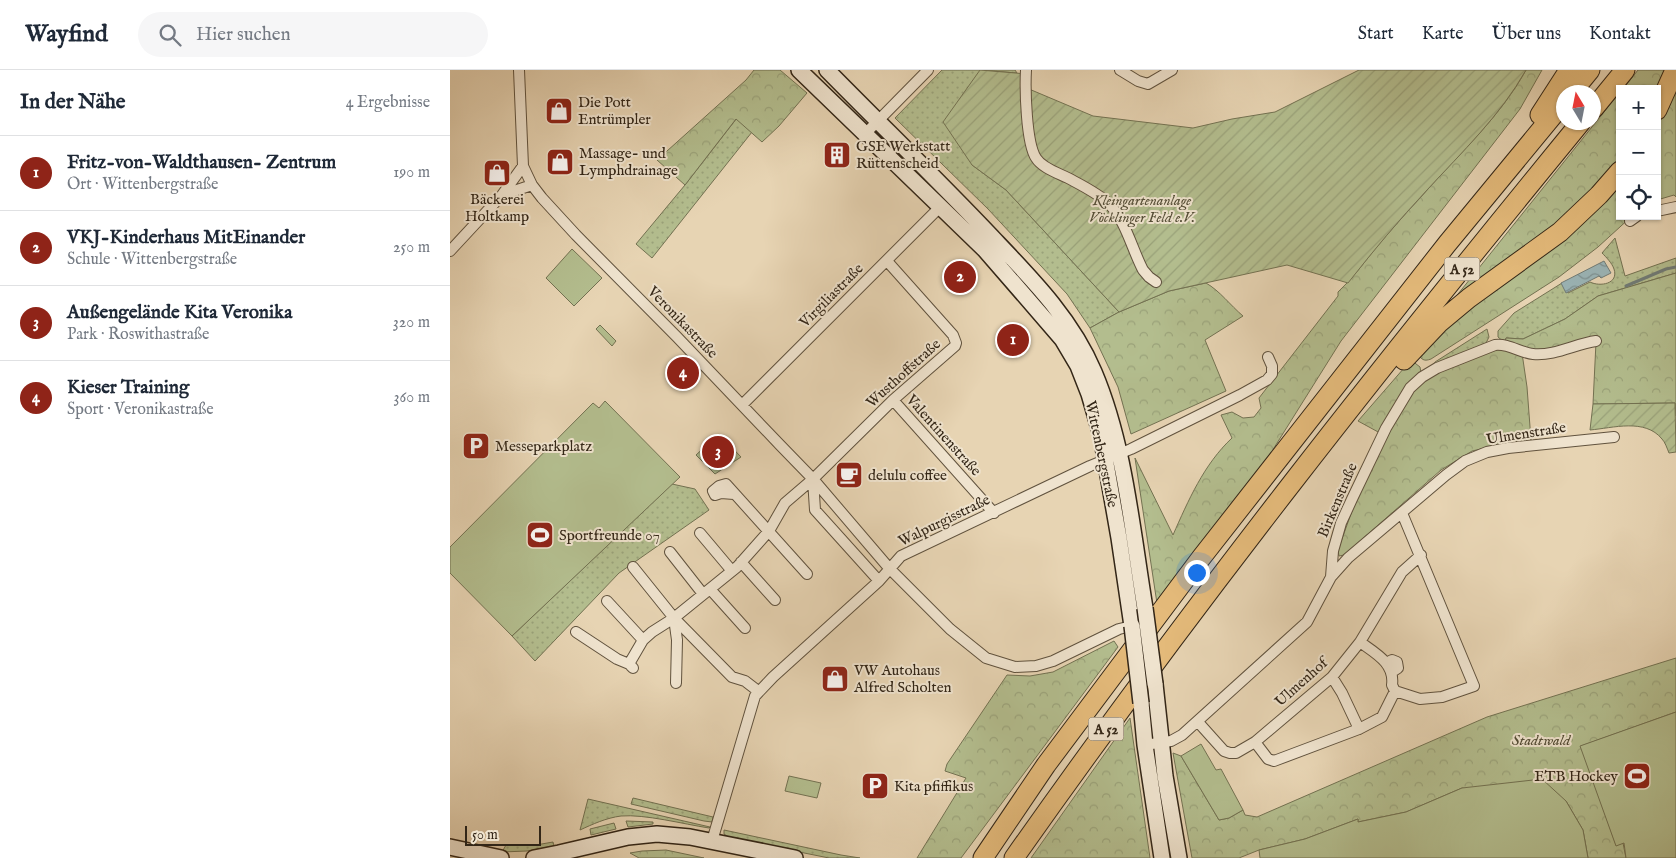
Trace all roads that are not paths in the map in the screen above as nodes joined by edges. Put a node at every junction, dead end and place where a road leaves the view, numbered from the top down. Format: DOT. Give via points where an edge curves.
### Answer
graph roads {
  1 [pos="519,70"];
  2 [pos="799,70"];
  3 [pos="827,70"];
  4 [pos="928,70"];
  5 [pos="1026,70"];
  6 [pos="1120,70"];
  7 [pos="1172,70"];
  8 [pos="1569,70"];
  9 [pos="1590,70"];
  10 [pos="1625,70"];
  11 [pos="1675,70"];
  12 [pos="1578,85"];
  13 [pos="1601,99"];
  14 [pos="1661,101"];
  15 [pos="1556,112"];
  16 [pos="877,122"];
  17 [pos="1575,130"];
  18 [pos="865,134"];
  19 [pos="523,166"];
  20 [pos="1616,175"];
  21 [pos="1500,180"];
  22 [pos="532,185"];
  23 [pos="502,195"];
  24 [pos="941,206"];
  25 [pos="1676,208"];
  26 [pos="1661,210"];
  27 [pos="450,251"];
  28 [pos="887,261"];
  29 [pos="1156,282"];
  30 [pos="1596,341"];
  31 [pos="1268,357"];
  32 [pos="893,400"];
  33 [pos="742,405"];
  34 [pos="1344,418"];
  35 [pos="1614,437"];
  36 [pos="1112,457"];
  37 [pos="813,479"];
  38 [pos="734,494"];
  39 [pos="994,513"];
  40 [pos="1402,513"];
  41 [pos="769,530"];
  42 [pos="700,533"];
  43 [pos="670,552"];
  44 [pos="1420,555"];
  45 [pos="741,562"];
  46 [pos="633,567"];
  47 [pos="889,568"];
  48 [pos="732,571"];
  49 [pos="807,574"];
  50 [pos="1331,577"];
  51 [pos="879,581"];
  52 [pos="706,591"];
  53 [pos="775,600"];
  54 [pos="606,601"];
  55 [pos="674,618"];
  56 [pos="1132,626"];
  57 [pos="745,628"];
  58 [pos="576,632"];
  59 [pos="642,640"];
  60 [pos="1360,642"];
  61 [pos="1332,677"];
  62 [pos="676,684"];
  63 [pos="758,691"];
  64 [pos="1395,691"];
  65 [pos="1198,722"];
  66 [pos="1359,730"];
  67 [pos="1255,742"];
  68 [pos="1162,743"];
  69 [pos="1145,745"];
  70 [pos="712,841"];
  71 [pos="450,847"];
  72 [pos="502,858"];
  73 [pos="534,858"];
  74 [pos="796,858"];
  75 [pos="983,858"];
  76 [pos="1014,858"];
  77 [pos="1162,858"];
  78 [pos="1179,858"];
  1 -- 19 [label="street"];
  2 -- 18 [label="main road, Wittenbergstraße"];
  3 -- 16 [label="main road, Wittenbergstraße"];
  4 -- 16 [label="street"];
  5 -- 29 [label="street" via="1027,111 1036,158 1109,203 1117,213 1143,270"];
  6 -- 7 [label="street" via="1148,84"];
  8 -- 21 [label="highway"];
  9 -- 12 [label="highway"];
  10 -- 13 [label="highway"];
  11 -- 14 [label="highway"];
  15 -- 21 [label="highway, A 52"];
  16 -- 18 [label="street"];
  16 -- 36 [label="main road, Wittenbergstraße" via="969,212 1054,304 1080,342 1094,371 1106,403"];
  17 -- 34 [label="highway, A 52"];
  18 -- 24 [label="main road, Wittenbergstraße"];
  19 -- 22 [label="street, Veronikastraße"];
  19 -- 23 [label="street"];
  20 -- 34 [label="highway" via="1560,232 1479,290 1439,324 1370,397"];
  21 -- 75 [label="highway, A 52" via="1201,558 1046,765"];
  22 -- 23 [label="street"];
  22 -- 33 [label="street, Veronikastraße" via="576,235"];
  23 -- 27 [label="street"];
  24 -- 28 [label="street, Virgiliastraße"];
  24 -- 36 [label="main road, Wittenbergstraße" via="985,250 1062,339 1078,366 1101,435"];
  25 -- 26 [label="street"];
  28 -- 32 [label="street, Wusthoffstraße" via="953,335 956,343 950,352"];
  28 -- 33 [label="street, Virgiliastraße"];
  30 -- 50 [label="street, Birkenstraße" via="1536,354 1499,344 1437,368 1414,384 1386,428 1341,523 1333,551"];
  31 -- 36 [label="street, Walpurgisstraße" via="1272,374 1267,380"];
  32 -- 37 [label="street, Wusthoffstraße"];
  32 -- 39 [label="street, Valentinenstraße"];
  33 -- 37 [label="street, Veronikastraße"];
  34 -- 76 [label="highway, A 52" via="1119,712"];
  35 -- 40 [label="street, Ulmenstraße" via="1487,452 1452,470"];
  36 -- 39 [label="street, Walpurgisstraße"];
  36 -- 56 [label="main road, Wittenbergstraße" via="1119,538"];
  36 -- 68 [label="main road, Wittenbergstraße, bridge" via="1145,608"];
  37 -- 41 [label="street, Wusthoffstraße" via="785,503"];
  37 -- 47 [label="street, Veronikastraße"];
  37 -- 51 [label="street" via="815,510"];
  38 -- 41 [label="street"];
  39 -- 47 [label="street, Walpurgisstraße" via="901,556"];
  40 -- 44 [label="street"];
  40 -- 50 [label="street, Ulmenstraße" via="1348,558"];
  41 -- 45 [label="street, Wusthoffstraße"];
  41 -- 49 [label="street"];
  42 -- 48 [label="street"];
  43 -- 52 [label="street"];
  44 -- 60 [label="street, Ulmenhof" via="1402,572"];
  44 -- 64 [label="street" via="1474,686 1442,697 1420,699"];
  45 -- 48 [label="street, Wusthoffstraße"];
  45 -- 53 [label="street"];
  46 -- 55 [label="street"];
  47 -- 51 [label="street, Walpurgisstraße"];
  47 -- 56 [label="street, Veronikastraße" via="950,629 986,658 1016,667 1053,661 1119,629"];
  48 -- 52 [label="street, Wusthoffstraße"];
  50 -- 65 [label="street, Birkenstraße" via="1307,622"];
  51 -- 63 [label="street, Walpurgisstraße"];
  52 -- 55 [label="street, Wusthoffstraße"];
  52 -- 57 [label="street"];
  54 -- 59 [label="street"];
  55 -- 59 [label="street, Wusthoffstraße"];
  55 -- 62 [label="street"];
  55 -- 63 [label="street" via="732,677 745,681"];
  56 -- 69 [label="main road, Wittenbergstraße, bridge"];
  58 -- 59 [label="street" via="631,666"];
  60 -- 61 [label="street, Ulmenhof"];
  60 -- 64 [label="street" via="1389,668"];
  61 -- 66 [label="street"];
  61 -- 67 [label="street, Ulmenhof"];
  63 -- 70 [label="street, Walpurgisstraße"];
  64 -- 66 [label="street" via="1382,717"];
  65 -- 67 [label="street, Ulmenhof" via="1224,751 1236,753"];
  65 -- 68 [label="street, Birkenstraße" via="1182,735"];
  66 -- 67 [label="street" via="1274,761 1268,759"];
  68 -- 69 [label="street, Birkenstraße"];
  68 -- 78 [label="main road, Wittenbergstraße"];
  69 -- 77 [label="main road, Wittenbergstraße"];
  70 -- 73 [label="main road" via="677,835 642,835"];
  70 -- 74 [label="main road"];
  71 -- 72 [label="main road"];
}
